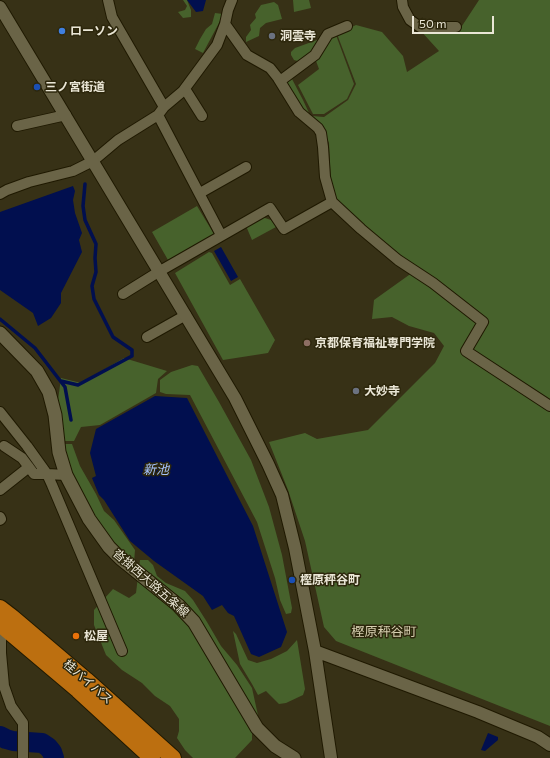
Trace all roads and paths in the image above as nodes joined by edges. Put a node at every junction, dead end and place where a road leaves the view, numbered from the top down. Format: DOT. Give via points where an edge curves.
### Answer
graph roads {
  1 [pos="108,0"];
  2 [pos="232,0"];
  3 [pos="402,0"];
  4 [pos="0,6"];
  5 [pos="225,24"];
  6 [pos="347,26"];
  7 [pos="456,27"];
  8 [pos="280,81"];
  9 [pos="185,89"];
  10 [pos="161,111"];
  11 [pos="66,115"];
  12 [pos="202,116"];
  13 [pos="17,126"];
  14 [pos="93,161"];
  15 [pos="246,167"];
  16 [pos="200,193"];
  17 [pos="0,194"];
  18 [pos="332,202"];
  19 [pos="222,235"];
  20 [pos="160,271"];
  21 [pos="123,294"];
  22 [pos="186,315"];
  23 [pos="0,333"];
  24 [pos="147,337"];
  25 [pos="550,406"];
  26 [pos="0,412"];
  27 [pos="4,446"];
  28 [pos="29,467"];
  29 [pos="47,474"];
  30 [pos="66,475"];
  31 [pos="0,490"];
  32 [pos="0,608"];
  33 [pos="6,624"];
  34 [pos="122,651"];
  35 [pos="315,651"];
  36 [pos="550,745"];
  37 [pos="23,758"];
  38 [pos="152,758"];
  39 [pos="173,758"];
  40 [pos="294,758"];
  41 [pos="331,758"];
  1 -- 10 [label="street" via="112,17"];
  2 -- 5 [label="street"];
  3 -- 7 [label="street" via="410,20 420,27"];
  4 -- 11 [label="street"];
  5 -- 8 [label="street" via="247,55 270,68"];
  5 -- 9 [label="street" via="217,45"];
  6 -- 8 [label="street" via="328,34 315,55"];
  8 -- 18 [label="street" via="299,112 321,133 325,177"];
  9 -- 10 [label="street"];
  9 -- 12 [label="street"];
  10 -- 14 [label="street" via="118,140"];
  10 -- 16 [label="street"];
  11 -- 13 [label="street"];
  11 -- 14 [label="street"];
  14 -- 17 [label="street" via="73,171 29,182"];
  14 -- 20 [label="street"];
  15 -- 16 [label="street"];
  16 -- 19 [label="street"];
  18 -- 19 [label="street" via="284,229 270,208"];
  18 -- 25 [label="street" via="398,260 433,283 483,322 466,351"];
  19 -- 20 [label="street"];
  20 -- 21 [label="street"];
  20 -- 22 [label="street"];
  22 -- 24 [label="street"];
  22 -- 35 [label="street" via="235,398 282,495"];
  23 -- 30 [label="main road, 沓掛西大路五条線" via="37,372 49,392 55,415 59,452"];
  26 -- 29 [label="street"];
  27 -- 28 [label="street" via="22,458"];
  28 -- 29 [label="street" via="34,474"];
  28 -- 31 [label="street"];
  29 -- 30 [label="street"];
  29 -- 34 [label="street"];
  30 -- 40 [label="main road, 沓掛西大路五条線" via="89,519 109,547 178,605 194,622 257,728 274,746"];
  32 -- 33 [label="highway, 桂バイパス"];
  33 -- 37 [label="street" via="1,636 4,686 11,706 23,723"];
  33 -- 38 [label="highway, 桂バイパス"];
  33 -- 39 [label="highway, 桂バイパス" via="86,680"];
  35 -- 36 [label="street" via="478,712 538,737"];
  35 -- 41 [label="street"];
}
